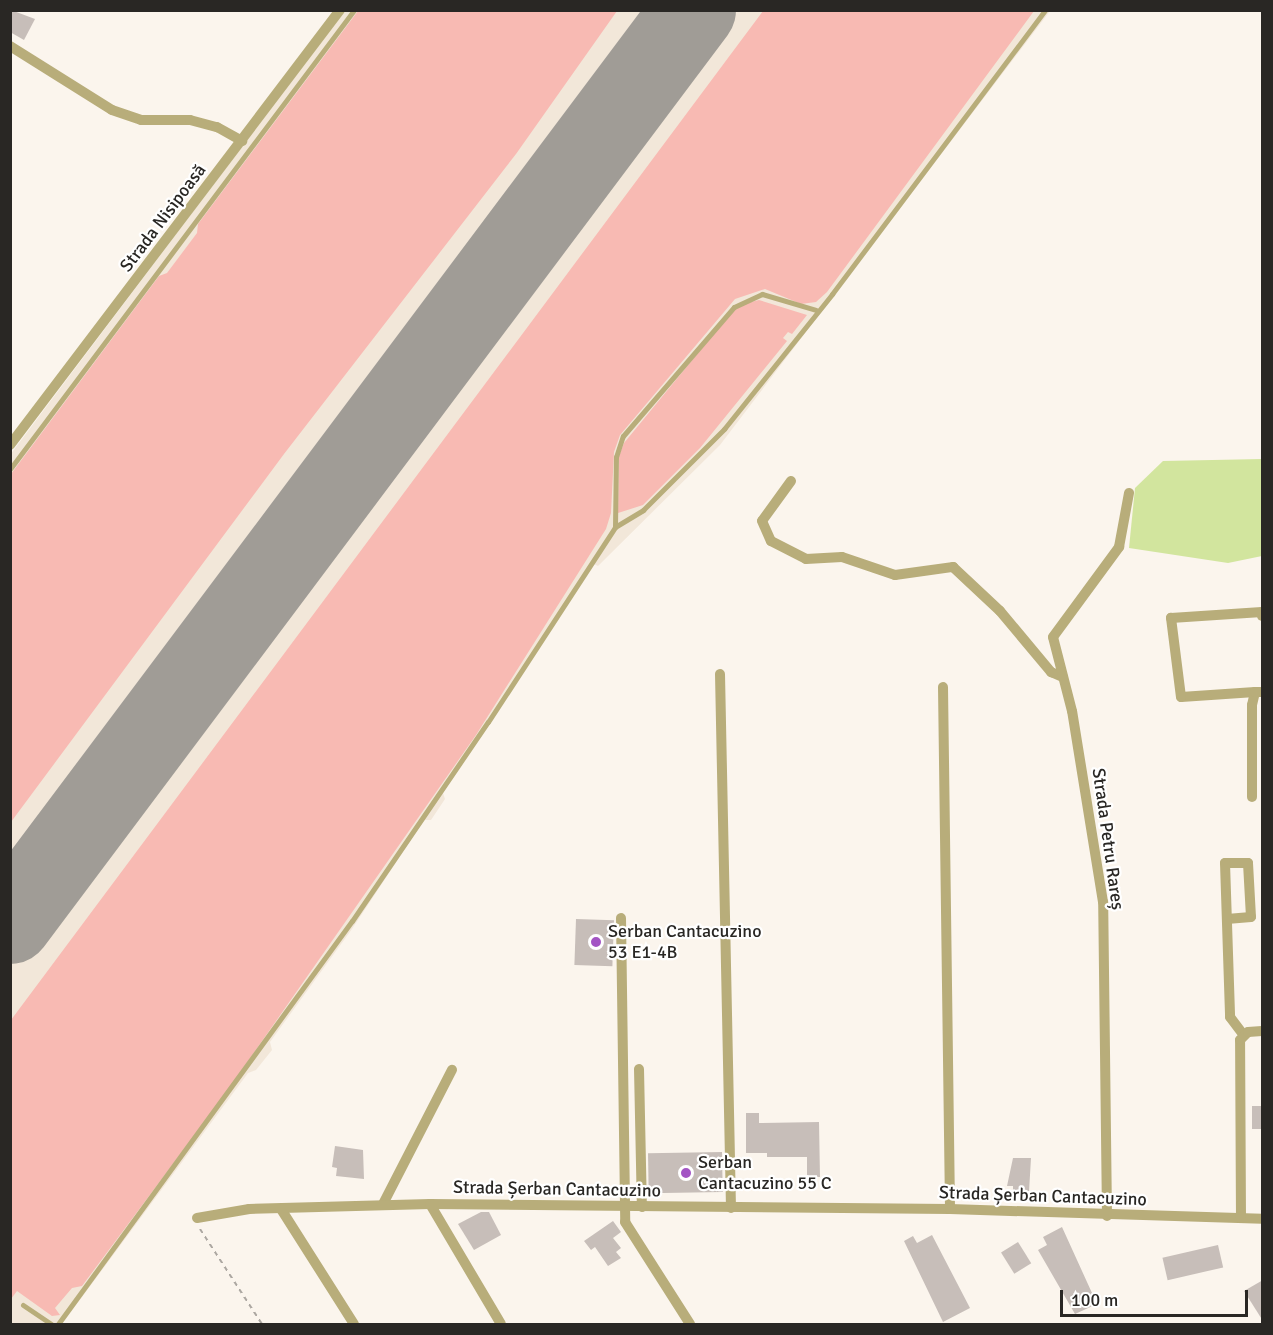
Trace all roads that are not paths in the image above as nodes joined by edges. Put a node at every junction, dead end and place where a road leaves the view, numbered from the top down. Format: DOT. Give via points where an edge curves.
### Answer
graph roads {
  1 [pos="340,10"];
  2 [pos="354,10"];
  3 [pos="1045,10"];
  4 [pos="10,46"];
  5 [pos="242,141"];
  6 [pos="816,310"];
  7 [pos="10,446"];
  8 [pos="10,469"];
  9 [pos="791,481"];
  10 [pos="1129,493"];
  11 [pos="615,527"];
  12 [pos="1263,616"];
  13 [pos="720,674"];
  14 [pos="1063,677"];
  15 [pos="943,687"];
  16 [pos="1259,692"];
  17 [pos="1252,797"];
  18 [pos="621,918"];
  19 [pos="1227,919"];
  20 [pos="1263,1031"];
  21 [pos="1243,1034"];
  22 [pos="639,1069"];
  23 [pos="452,1070"];
  24 [pos="383,1204"];
  25 [pos="430,1204"];
  26 [pos="624,1206"];
  27 [pos="642,1207"];
  28 [pos="731,1208"];
  29 [pos="281,1209"];
  30 [pos="950,1209"];
  31 [pos="1107,1216"];
  32 [pos="197,1218"];
  33 [pos="1241,1218"];
  34 [pos="1263,1219"];
  35 [pos="23,1305"];
  36 [pos="51,1324"];
  37 [pos="58,1324"];
  38 [pos="354,1324"];
  39 [pos="501,1324"];
  40 [pos="690,1324"];
  1 -- 5 [label="street, Strada Nisipoasă"];
  2 -- 8 [label="lane"];
  3 -- 6 [label="lane"];
  4 -- 5 [label="street" via="112,110 141,120 199,123"];
  5 -- 7 [label="street, Strada Nisipoasă"];
  6 -- 11 [label="lane" via="724,429 643,510"];
  6 -- 11 [label="lane" via="762,294 734,307 623,436 615,457"];
  9 -- 14 [label="street" via="762,521 771,541 806,559 842,557 895,575 952,567 976,586 1051,672"];
  10 -- 14 [label="street, Strada Petru Rareș" via="1119,547 1053,637"];
  11 -- 37 [label="lane" via="352,921"];
  12 -- 16 [label="street" via="1262,612 1171,618 1181,697"];
  13 -- 28 [label="street"];
  14 -- 31 [label="street, Strada Petru Rareș" via="1103,902"];
  15 -- 30 [label="street"];
  16 -- 17 [label="street"];
  18 -- 26 [label="street"];
  19 -- 19 [label="street" via="1225,863 1248,863 1251,917"];
  19 -- 21 [label="street" via="1230,1017"];
  20 -- 21 [label="street"];
  21 -- 33 [label="street"];
  22 -- 27 [label="street"];
  23 -- 24 [label="street"];
  24 -- 25 [label="street, Strada Șerban Cantacuzino"];
  24 -- 29 [label="street, Strada Șerban Cantacuzino"];
  25 -- 26 [label="street, Strada Șerban Cantacuzino"];
  25 -- 39 [label="street"];
  26 -- 27 [label="street, Strada Șerban Cantacuzino"];
  26 -- 40 [label="street" via="624,1222"];
  27 -- 28 [label="street, Strada Șerban Cantacuzino"];
  28 -- 30 [label="street, Strada Șerban Cantacuzino"];
  29 -- 32 [label="street, Strada Șerban Cantacuzino" via="225,1211"];
  29 -- 38 [label="street"];
  30 -- 31 [label="street, Strada Șerban Cantacuzino"];
  31 -- 33 [label="street, Strada Șerban Cantacuzino"];
  33 -- 34 [label="street, Strada Șerban Cantacuzino"];
  35 -- 36 [label="lane"];
}
